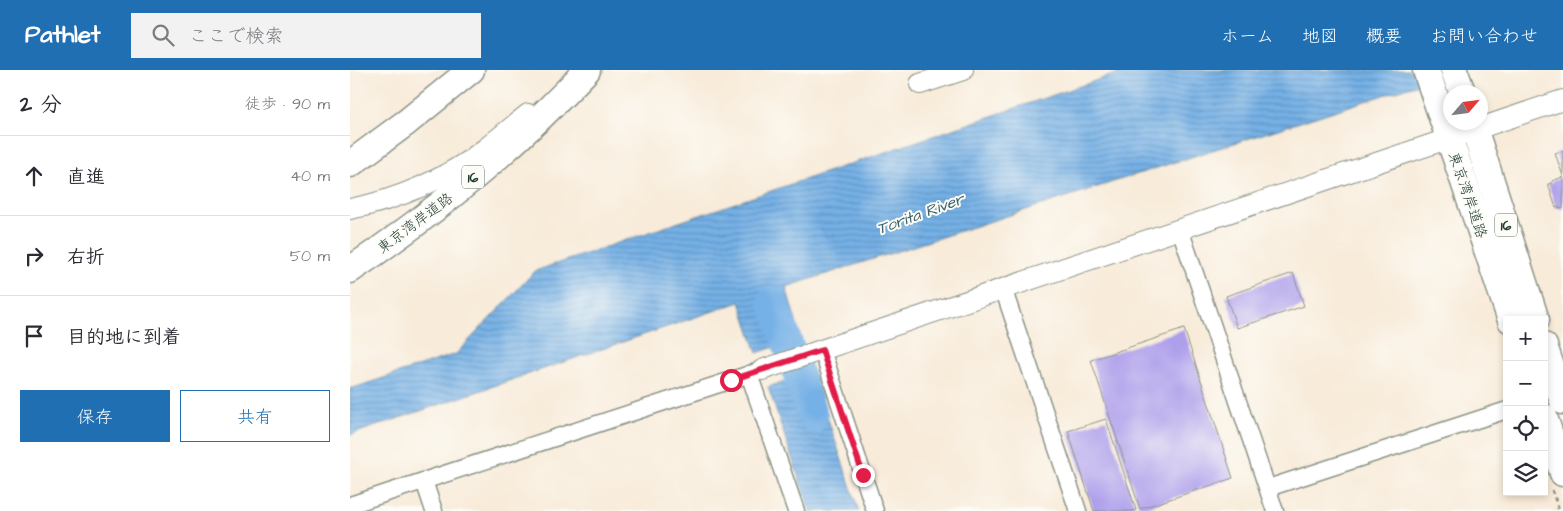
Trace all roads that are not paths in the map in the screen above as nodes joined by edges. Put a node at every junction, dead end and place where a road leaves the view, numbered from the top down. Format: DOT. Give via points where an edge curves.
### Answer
graph roads {
  1 [pos="471,70"];
  2 [pos="586,70"];
  3 [pos="962,70"];
  4 [pos="1426,70"];
  5 [pos="1454,70"];
  6 [pos="920,84"];
  7 [pos="1459,85"];
  8 [pos="1563,100"];
  9 [pos="1488,122"];
  10 [pos="1465,130"];
  11 [pos="1474,130"];
  12 [pos="1449,138"];
  13 [pos="350,164"];
  14 [pos="350,209"];
  15 [pos="1180,229"];
  16 [pos="350,270"];
  17 [pos="1003,288"];
  18 [pos="1510,316"];
  19 [pos="1535,316"];
  20 [pos="815,352"];
  21 [pos="1548,358"];
  22 [pos="756,372"];
  23 [pos="1563,401"];
  24 [pos="1503,411"];
  25 [pos="1548,429"];
  26 [pos="1563,473"];
  27 [pos="424,481"];
  28 [pos="1268,488"];
  29 [pos="350,505"];
  30 [pos="434,511"];
  31 [pos="796,511"];
  32 [pos="875,511"];
  33 [pos="1078,511"];
  34 [pos="1275,511"];
  1 -- 13 [label="highway"];
  2 -- 14 [label="street" via="486,148 456,167 392,198"];
  2 -- 16 [label="highway, 東京湾岸道路 / 16" via="513,144 417,222"];
  3 -- 6 [label="street"];
  4 -- 12 [label="highway, 東京湾岸道路 / 16"];
  5 -- 7 [label="highway"];
  8 -- 9 [label="street"];
  10 -- 12 [label="street"];
  11 -- 19 [label="highway, 東京湾岸道路 / 16"];
  12 -- 15 [label="street"];
  12 -- 18 [label="highway, 東京湾岸道路 / 16"];
  15 -- 17 [label="street"];
  15 -- 28 [label="street"];
  17 -- 20 [label="street"];
  17 -- 33 [label="street"];
  20 -- 22 [label="street"];
  20 -- 32 [label="street"];
  21 -- 23 [label="highway"];
  22 -- 27 [label="street"];
  22 -- 31 [label="street"];
  24 -- 28 [label="street"];
  25 -- 26 [label="highway"];
  27 -- 29 [label="street"];
  27 -- 30 [label="street"];
  28 -- 34 [label="street"];
}
